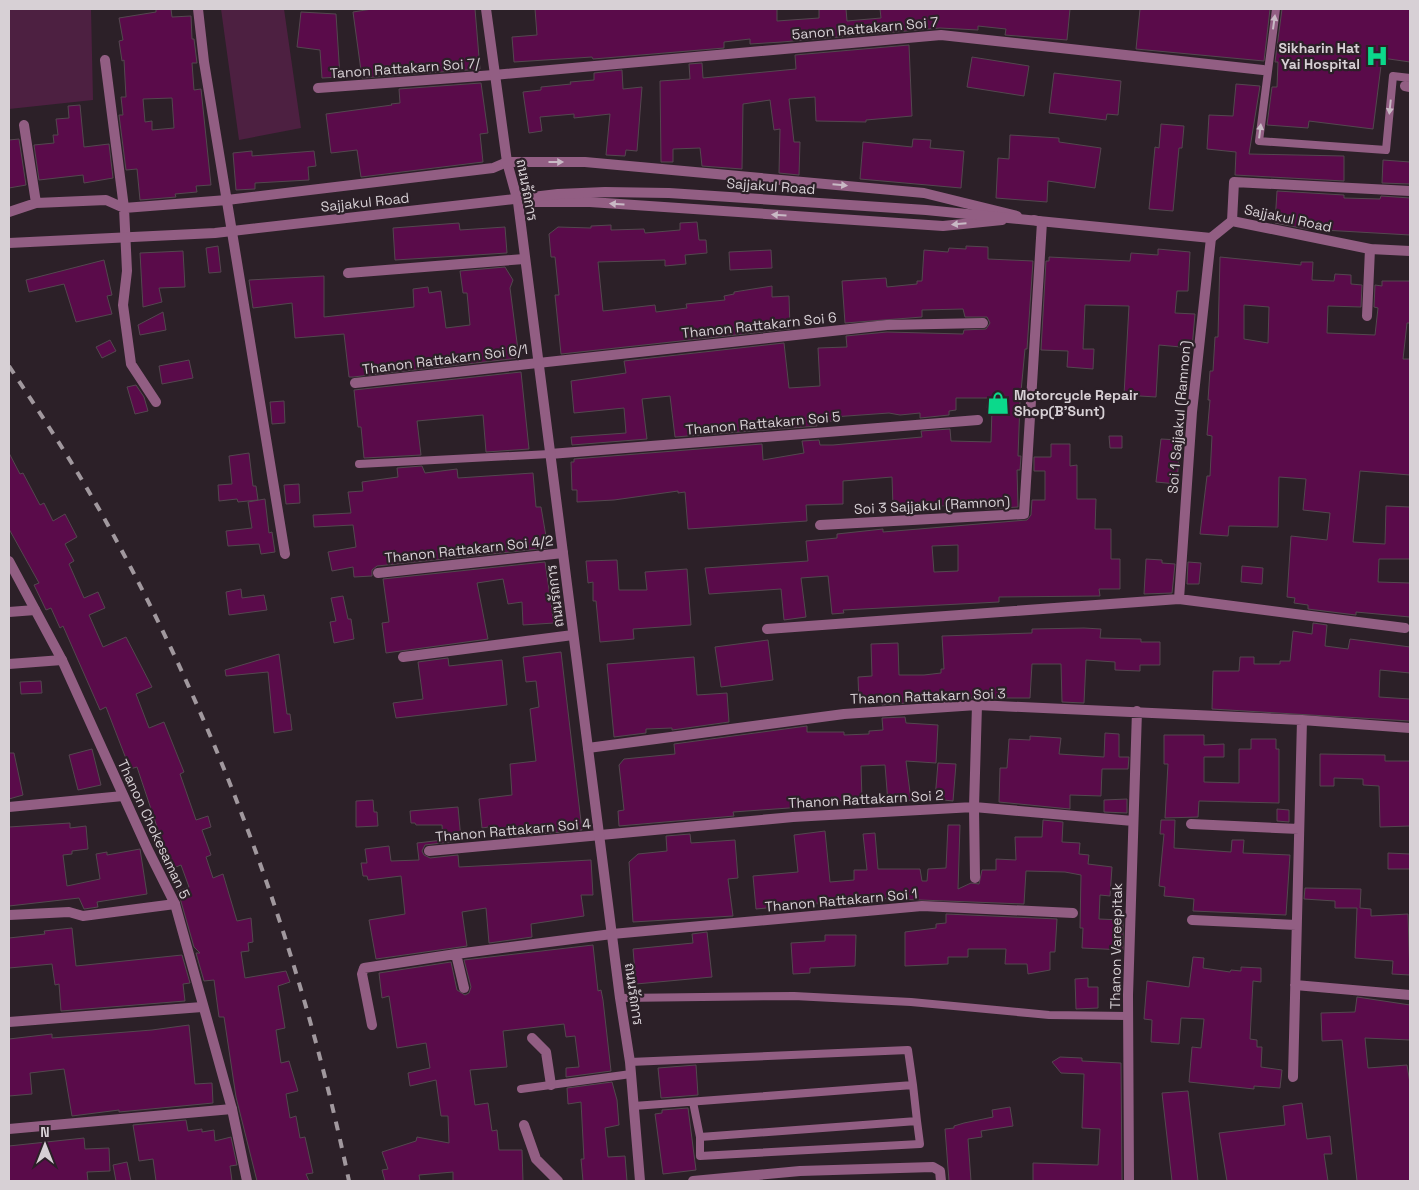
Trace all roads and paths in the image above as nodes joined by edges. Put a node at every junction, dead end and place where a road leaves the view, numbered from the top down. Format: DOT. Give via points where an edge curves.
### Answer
graph roads {
  1 [pos="198,9"];
  2 [pos="486,9"];
  3 [pos="1276,9"];
  4 [pos="105,60"];
  5 [pos="1265,71"];
  6 [pos="494,75"];
  7 [pos="1408,84"];
  8 [pos="318,88"];
  9 [pos="24,125"];
  10 [pos="507,162"];
  11 [pos="1410,191"];
  12 [pos="227,200"];
  13 [pos="518,202"];
  14 [pos="36,203"];
  15 [pos="124,208"];
  16 [pos="9,212"];
  17 [pos="1025,218"];
  18 [pos="1232,221"];
  19 [pos="1042,222"];
  20 [pos="1211,238"];
  21 [pos="9,243"];
  22 [pos="1370,249"];
  23 [pos="1410,251"];
  24 [pos="524,259"];
  25 [pos="348,273"];
  26 [pos="1367,316"];
  27 [pos="983,323"];
  28 [pos="538,362"];
  29 [pos="356,383"];
  30 [pos="156,402"];
  31 [pos="978,420"];
  32 [pos="550,454"];
  33 [pos="359,464"];
  34 [pos="820,524"];
  35 [pos="563,553"];
  36 [pos="285,554"];
  37 [pos="9,562"];
  38 [pos="378,573"];
  39 [pos="1179,599"];
  40 [pos="35,610"];
  41 [pos="9,612"];
  42 [pos="1405,628"];
  43 [pos="767,629"];
  44 [pos="573,635"];
  45 [pos="402,657"];
  46 [pos="62,660"];
  47 [pos="9,664"];
  48 [pos="977,705"];
  49 [pos="1137,711"];
  50 [pos="1302,720"];
  51 [pos="1410,728"];
  52 [pos="588,748"];
  53 [pos="123,796"];
  54 [pos="9,807"];
  55 [pos="974,807"];
  56 [pos="1133,821"];
  57 [pos="1191,824"];
  58 [pos="1299,829"];
  59 [pos="600,837"];
  60 [pos="430,852"];
  61 [pos="975,878"];
  62 [pos="174,904"];
  63 [pos="1073,913"];
  64 [pos="9,915"];
  65 [pos="1192,920"];
  66 [pos="1296,925"];
  67 [pos="612,934"];
  68 [pos="456,954"];
  69 [pos="1295,985"];
  70 [pos="464,988"];
  71 [pos="1410,995"];
  72 [pos="620,998"];
  73 [pos="202,1007"];
  74 [pos="1128,1016"];
  75 [pos="9,1022"];
  76 [pos="372,1024"];
  77 [pos="532,1038"];
  78 [pos="630,1062"];
  79 [pos="631,1074"];
  80 [pos="1293,1077"];
  81 [pos="551,1085"];
  82 [pos="913,1085"];
  83 [pos="521,1089"];
  84 [pos="693,1102"];
  85 [pos="634,1106"];
  86 [pos="232,1109"];
  87 [pos="918,1121"];
  88 [pos="524,1126"];
  89 [pos="9,1129"];
  90 [pos="700,1137"];
  91 [pos="246,1181"];
  92 [pos="558,1181"];
  93 [pos="640,1181"];
  94 [pos="693,1181"];
  95 [pos="941,1181"];
  96 [pos="1129,1181"];
  1 -- 12 [label="street"];
  2 -- 6 [label="street, ถนนรัถการ"];
  5 -- 3 [label="lane, one-way"];
  4 -- 15 [label="street"];
  5 -- 6 [label="street, 5anon Rattakarn Soi 7" via="941,35"];
  7 -- 5 [label="lane, one-way" via="1394,76 1386,150 1259,140"];
  6 -- 8 [label="street, Tanon Rattakarn Soi 7/"];
  6 -- 10 [label="street, ถนนรัถการ"];
  9 -- 14 [label="street"];
  10 -- 12 [label="street, Sajjakul Road" via="493,168"];
  10 -- 13 [label="street, ถนนรัถการ"];
  10 -- 19 [label="street, Sajjakul Road, one-way" via="585,162 924,193"];
  11 -- 18 [label="street" via="1234,182"];
  12 -- 15 [label="street, Sajjakul Road"];
  12 -- 36 [label="street"];
  17 -- 13 [label="street, Sajjakul Road, one-way" via="943,226 590,202"];
  13 -- 24 [label="street, ถนนรัถการ"];
  14 -- 15 [label="street, Sajjakul Road" via="106,200"];
  14 -- 16 [label="street, Sajjakul Road"];
  15 -- 30 [label="street" via="127,271 123,305 131,364"];
  17 -- 19 [label="street"];
  17 -- 21 [label="street, Sajjakul Road" via="604,192 558,194 215,233"];
  18 -- 20 [label="street, Sajjakul Road"];
  18 -- 22 [label="street, Sajjakul Road"];
  19 -- 20 [label="street, Sajjakul Road"];
  19 -- 34 [label="street, Soi 3 Sajjakul (Ramnon)" via="1024,514"];
  20 -- 39 [label="street, Soi 1 Sajjakul (Ramnon)" via="1192,412"];
  22 -- 23 [label="street, Sajjakul Road"];
  22 -- 26 [label="street"];
  24 -- 25 [label="street"];
  24 -- 28 [label="street, ถนนรัถการ"];
  27 -- 28 [label="street, Thanon Rattakarn Soi 6" via="887,325"];
  28 -- 29 [label="street, Thanon Rattakarn Soi 6/1"];
  28 -- 32 [label="street, ถนนรัถการ"];
  31 -- 32 [label="street, Thanon Rattakarn Soi 5"];
  32 -- 33 [label="lane"];
  32 -- 35 [label="street, ถนนรัถการ"];
  35 -- 38 [label="street, Thanon Rattakarn Soi 4/2"];
  35 -- 44 [label="street, ถนนรัถการ"];
  37 -- 40 [label="street, Thanon Chokesaman 5"];
  39 -- 42 [label="street"];
  39 -- 43 [label="street"];
  40 -- 41 [label="street"];
  40 -- 46 [label="street, Thanon Chokesaman 5"];
  44 -- 45 [label="street"];
  44 -- 52 [label="street, ถนนรัถการ"];
  46 -- 47 [label="street"];
  46 -- 53 [label="street, Thanon Chokesaman 5"];
  48 -- 49 [label="street, Thanon Rattakarn Soi 3"];
  48 -- 52 [label="street, Thanon Rattakarn Soi 3" via="844,714"];
  48 -- 55 [label="street"];
  49 -- 50 [label="street, Thanon Rattakarn Soi 3"];
  49 -- 56 [label="street, Thanon Vareepitak"];
  50 -- 51 [label="street, Thanon Rattakarn Soi 3"];
  50 -- 58 [label="street"];
  52 -- 59 [label="street, ถนนรัถการ"];
  53 -- 54 [label="street"];
  53 -- 62 [label="street, Thanon Chokesaman 5"];
  55 -- 56 [label="street, Thanon Rattakarn Soi 2"];
  55 -- 59 [label="street, Thanon Rattakarn Soi 2" via="793,817"];
  55 -- 61 [label="street"];
  56 -- 74 [label="street, Thanon Vareepitak"];
  57 -- 58 [label="street"];
  58 -- 66 [label="street"];
  59 -- 60 [label="street, Thanon Rattakarn Soi 4"];
  59 -- 67 [label="street, ถนนรัถการ"];
  62 -- 64 [label="street" via="84,916 68,912"];
  62 -- 73 [label="street, Thanon Chokesaman 5"];
  63 -- 67 [label="street, Thanon Rattakarn Soi 1" via="922,906"];
  65 -- 66 [label="street"];
  66 -- 69 [label="street"];
  67 -- 68 [label="street, Thanon Rattakarn Soi 1"];
  67 -- 72 [label="street, ถนนรัถการ"];
  68 -- 70 [label="street"];
  68 -- 76 [label="street, Thanon Rattakarn Soi 1" via="364,968 362,974"];
  69 -- 71 [label="street"];
  69 -- 80 [label="street"];
  72 -- 74 [label="lane" via="794,996 911,1002 1049,1015"];
  72 -- 78 [label="street, ถนนรัถการ"];
  73 -- 75 [label="street"];
  73 -- 86 [label="street, Thanon Chokesaman 5"];
  74 -- 96 [label="street, Thanon Vareepitak"];
  77 -- 81 [label="street" via="546,1052"];
  78 -- 79 [label="street, ถนนรัถการ"];
  78 -- 82 [label="lane" via="908,1050"];
  79 -- 81 [label="lane"];
  79 -- 85 [label="street, ถนนรัถการ"];
  81 -- 83 [label="lane"];
  82 -- 84 [label="lane"];
  82 -- 87 [label="lane"];
  84 -- 85 [label="lane"];
  84 -- 90 [label="lane"];
  85 -- 93 [label="street, ถนนรัถการ"];
  86 -- 89 [label="street"];
  86 -- 91 [label="street, Thanon Chokesaman 5"];
  87 -- 90 [label="lane"];
  87 -- 90 [label="lane" via="920,1144 700,1156"];
  88 -- 92 [label="street" via="536,1159"];
  94 -- 95 [label="street" via="800,1171 933,1167 940,1171"];
}
